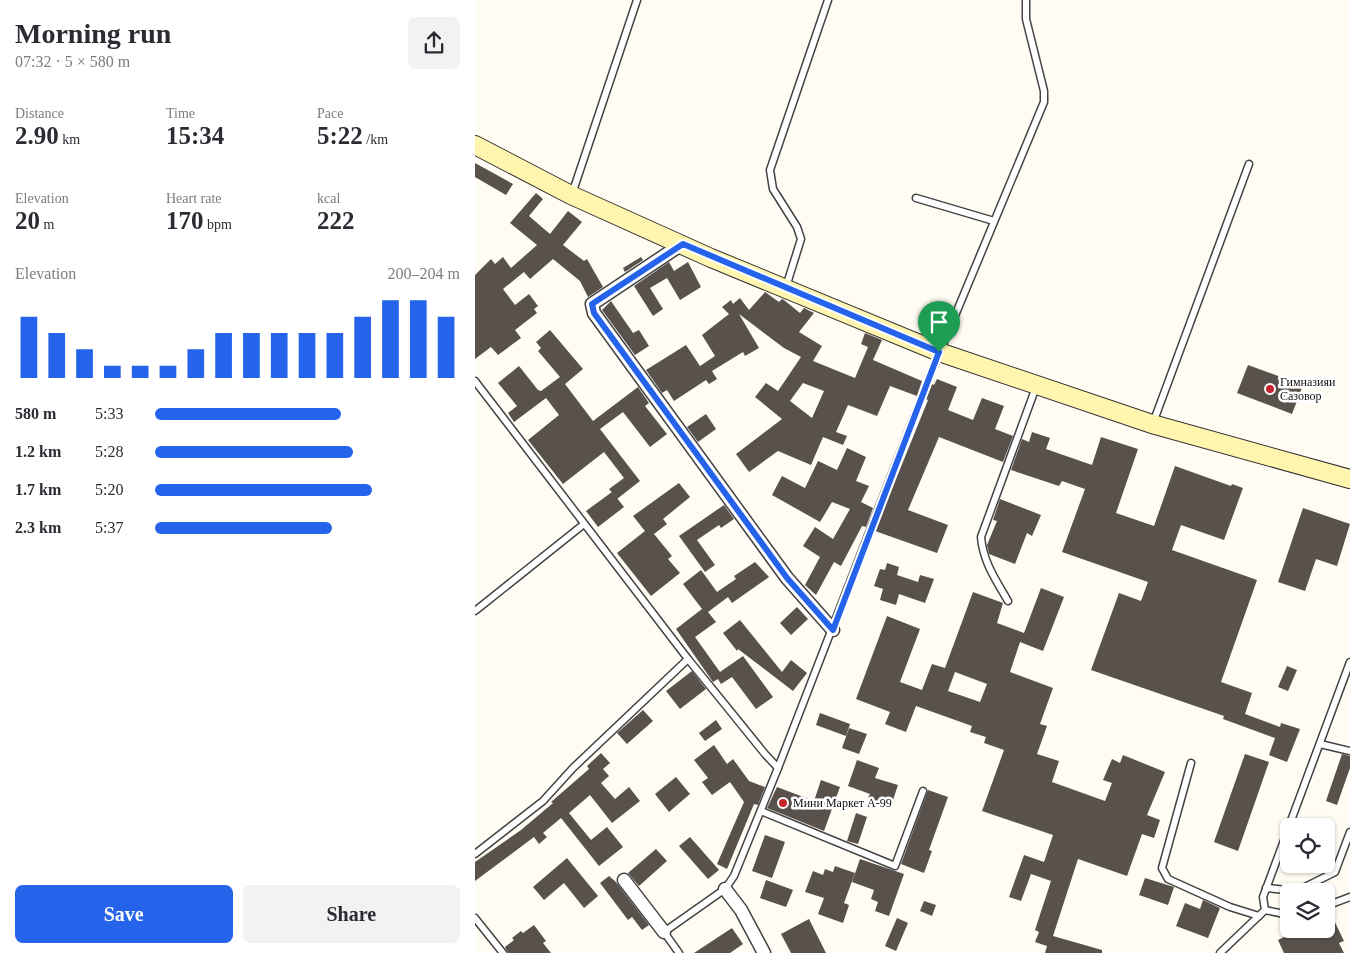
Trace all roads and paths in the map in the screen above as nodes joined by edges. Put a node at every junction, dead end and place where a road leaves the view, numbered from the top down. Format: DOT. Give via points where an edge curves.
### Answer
graph roads {
  1 [pos="637,0"];
  2 [pos="828,0"];
  3 [pos="1026,0"];
  4 [pos="475,145"];
  5 [pos="1249,164"];
  6 [pos="571,195"];
  7 [pos="916,198"];
  8 [pos="994,221"];
  9 [pos="683,244"];
  10 [pos="785,288"];
  11 [pos="939,352"];
  12 [pos="475,382"];
  13 [pos="1038,384"];
  14 [pos="1152,424"];
  15 [pos="1350,479"];
  16 [pos="585,524"];
  17 [pos="1008,601"];
  18 [pos="475,611"];
  19 [pos="833,630"];
  20 [pos="688,659"];
  21 [pos="1350,662"];
  22 [pos="1319,744"];
  23 [pos="1350,751"];
  24 [pos="1191,763"];
  25 [pos="778,768"];
  26 [pos="923,791"];
  27 [pos="761,811"];
  28 [pos="1292,818"];
  29 [pos="1350,832"];
  30 [pos="1280,851"];
  31 [pos="475,854"];
  32 [pos="624,880"];
  33 [pos="1266,888"];
  34 [pos="725,889"];
  35 [pos="1350,898"];
  36 [pos="1335,903"];
  37 [pos="1265,910"];
  38 [pos="1280,913"];
  39 [pos="1259,916"];
  40 [pos="475,918"];
  41 [pos="664,932"];
  42 [pos="503,953"];
  43 [pos="679,953"];
  44 [pos="764,953"];
  45 [pos="1220,953"];
  1 -- 6 [label="lane"];
  2 -- 10 [label="lane" via="770,170 773,189 801,239"];
  3 -- 8 [label="lane" via="1026,19 1044,102"];
  4 -- 6 [label="street"];
  5 -- 14 [label="lane"];
  6 -- 9 [label="street"];
  7 -- 8 [label="lane"];
  8 -- 11 [label="lane"];
  9 -- 10 [label="street"];
  9 -- 19 [label="street" via="592,304 594,313 787,578"];
  10 -- 11 [label="street"];
  11 -- 13 [label="street"];
  11 -- 19 [label="lane"];
  12 -- 16 [label="lane"];
  13 -- 14 [label="street"];
  13 -- 17 [label="lane" via="981,537 990,570"];
  14 -- 15 [label="street"];
  16 -- 18 [label="lane"];
  16 -- 20 [label="lane"];
  19 -- 25 [label="lane"];
  20 -- 25 [label="lane"];
  20 -- 31 [label="lane" via="573,768 543,801"];
  21 -- 22 [label="lane"];
  22 -- 23 [label="lane"];
  22 -- 28 [label="lane"];
  24 -- 39 [label="lane" via="1162,868 1168,879 1230,907"];
  25 -- 27 [label="lane"];
  26 -- 27 [label="lane" via="895,866"];
  27 -- 34 [label="lane" via="734,876"];
  29 -- 33 [label="lane" via="1335,872 1297,891"];
  30 -- 33 [label="lane"];
  32 -- 41 [label="street"];
  33 -- 37 [label="lane" via="1263,897"];
  34 -- 41 [label="lane"];
  34 -- 44 [label="street" via="741,910"];
  35 -- 36 [label="lane"];
  37 -- 38 [label="lane"];
  37 -- 39 [label="lane"];
  39 -- 45 [label="lane"];
  40 -- 42 [label="lane"];
  41 -- 43 [label="lane"];
}
